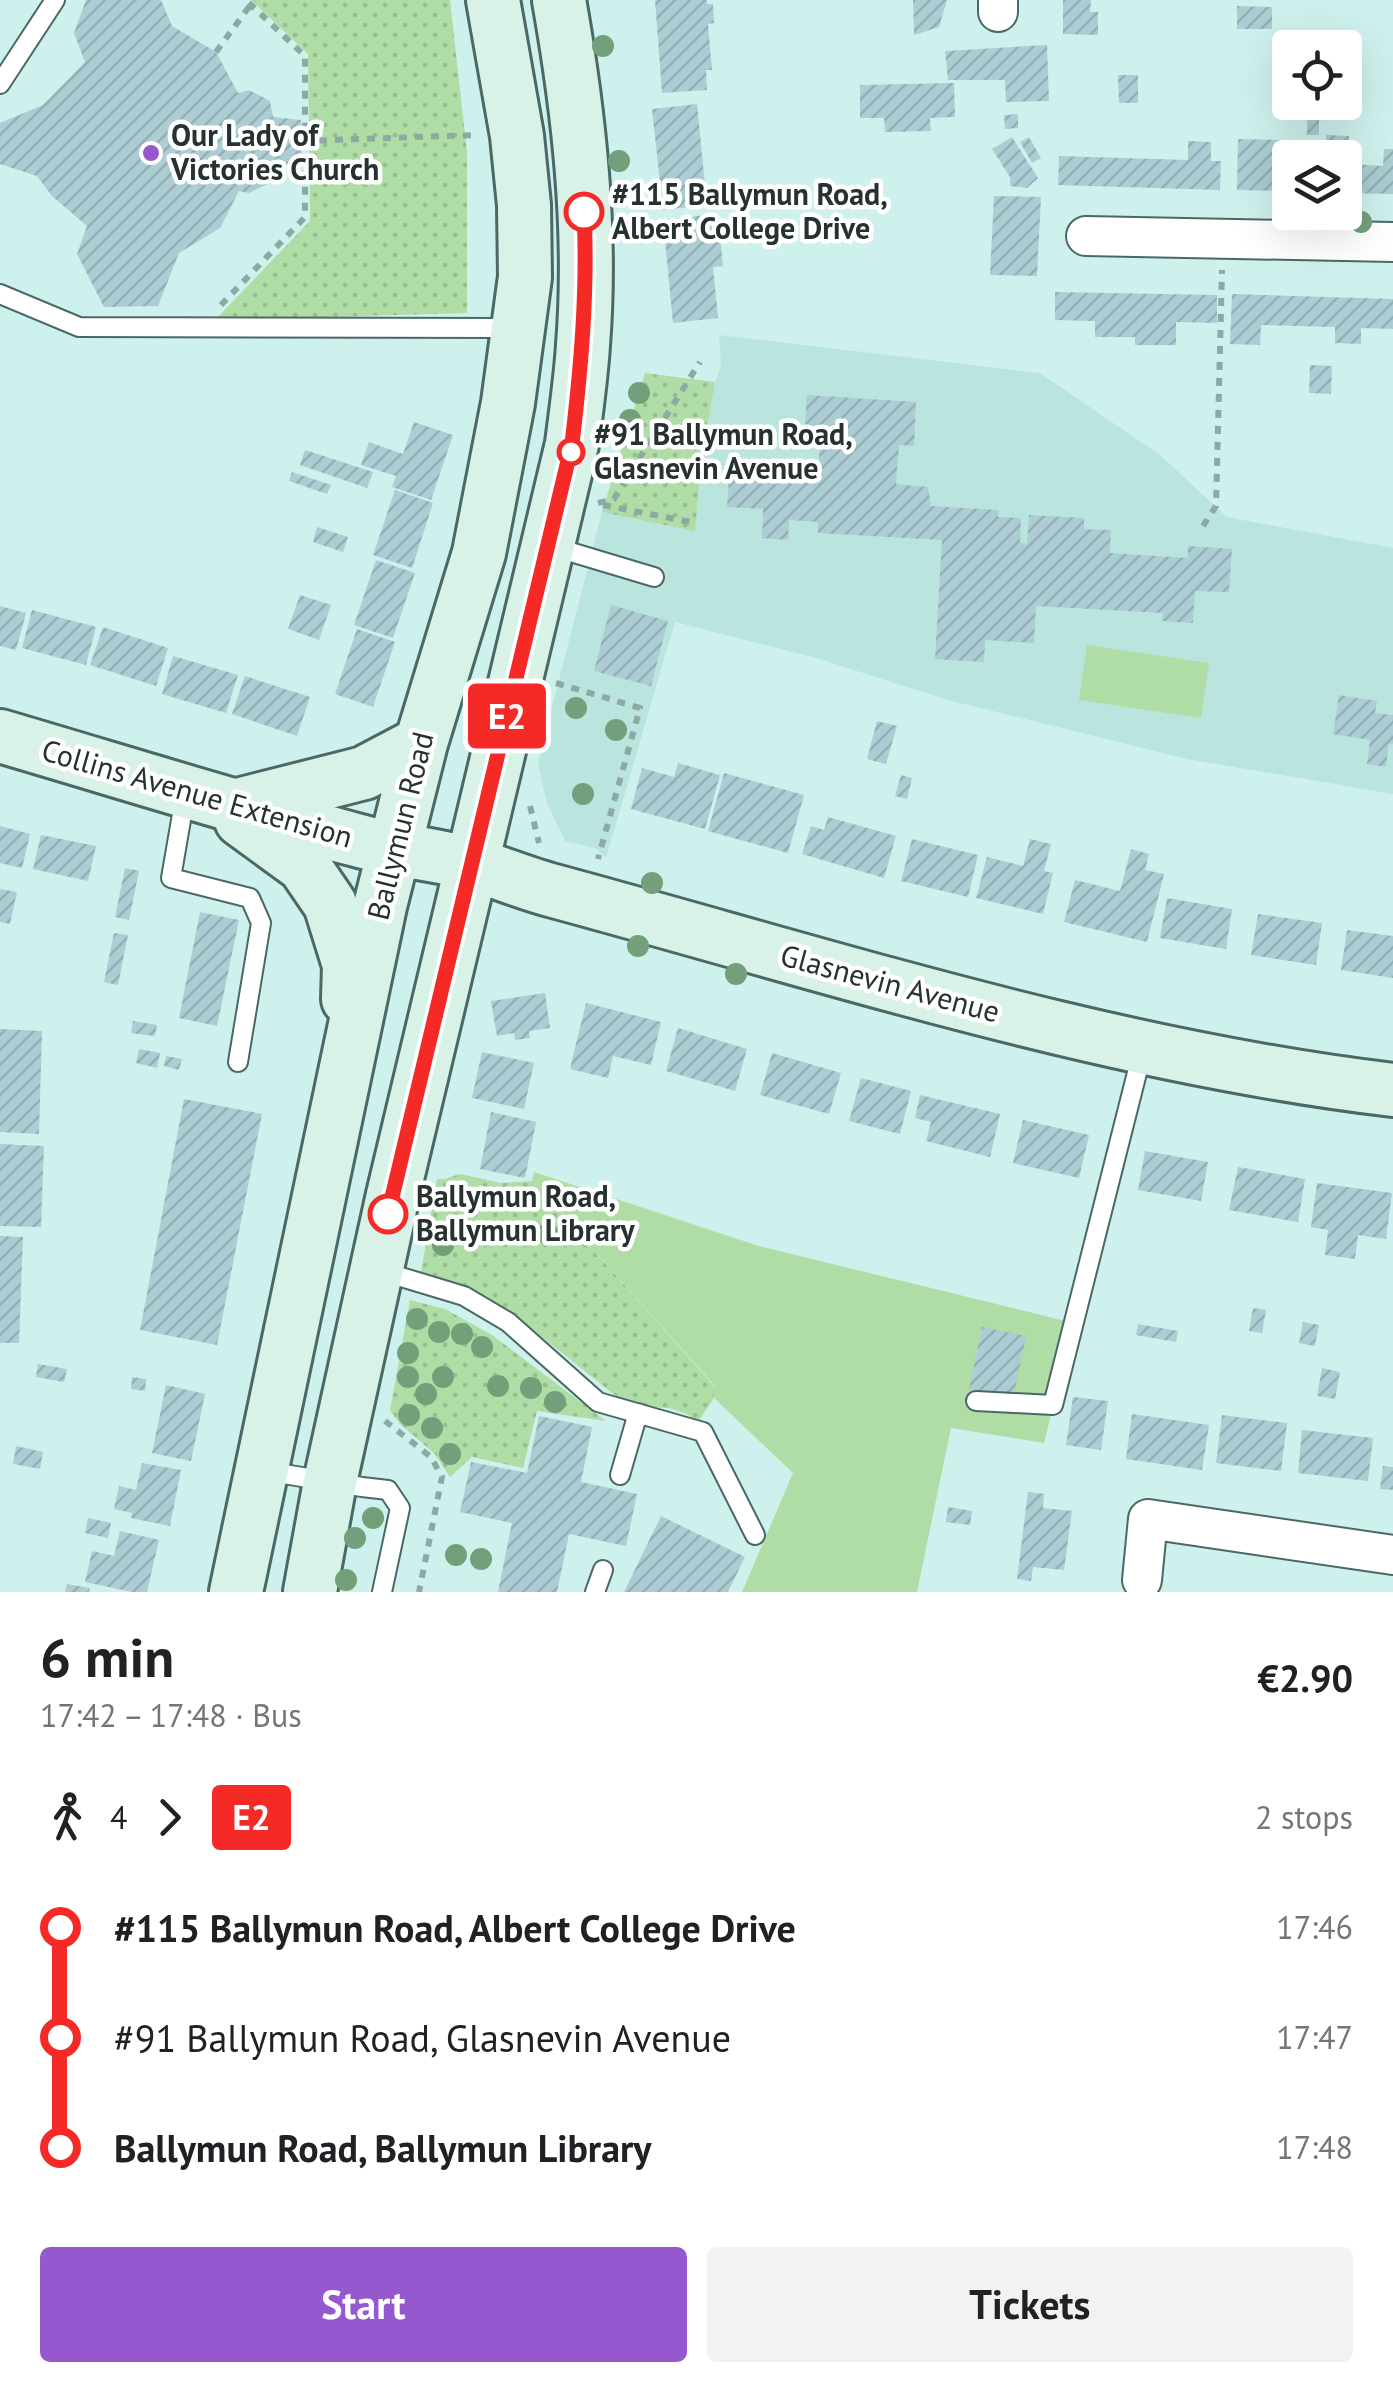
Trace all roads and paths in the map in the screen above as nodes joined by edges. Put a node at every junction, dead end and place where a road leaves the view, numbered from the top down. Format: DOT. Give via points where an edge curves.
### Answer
graph roads {
  1 [pos="55,0"];
  2 [pos="492,0"];
  3 [pos="559,0"];
  4 [pos="250,1"];
  5 [pos="216,52"];
  6 [pos="0,84"];
  7 [pos="479,135"];
  8 [pos="303,141"];
  9 [pos="1086,236"];
  10 [pos="1393,242"];
  11 [pos="1222,253"];
  12 [pos="0,294"];
  13 [pos="205,328"];
  14 [pos="520,328"];
  15 [pos="700,362"];
  16 [pos="696,524"];
  17 [pos="1203,526"];
  18 [pos="549,545"];
  19 [pos="654,577"];
  20 [pos="550,681"];
  21 [pos="0,736"];
  22 [pos="421,743"];
  23 [pos="212,799"];
  24 [pos="528,802"];
  25 [pos="394,849"];
  26 [pos="544,859"];
  27 [pos="598,859"];
  28 [pos="472,865"];
  29 [pos="1144,1048"];
  30 [pos="238,1062"];
  31 [pos="346,1070"];
  32 [pos="1393,1090"];
  33 [pos="376,1270"];
  34 [pos="976,1401"];
  35 [pos="638,1413"];
  36 [pos="383,1417"];
  37 [pos="261,1470"];
  38 [pos="620,1476"];
  39 [pos="330,1482"];
  40 [pos="756,1535"];
  41 [pos="1393,1555"];
  42 [pos="603,1570"];
  43 [pos="1142,1580"];
  44 [pos="236,1592"];
  45 [pos="310,1592"];
  46 [pos="382,1592"];
  47 [pos="419,1592"];
  48 [pos="595,1592"];
  1 -- 6 [label="lane"];
  2 -- 14 [label="main road, Ballymun Road" via="524,205"];
  3 -- 18 [label="main road" via="580,139 586,249 572,444"];
  4 -- 5 [label="path"];
  4 -- 8 [label="path" via="305,56"];
  7 -- 8 [label="path"];
  8 -- 13 [label="path" via="304,217"];
  9 -- 10 [label="street"];
  11 -- 17 [label="path" via="1216,506"];
  12 -- 13 [label="lane" via="79,328"];
  13 -- 14 [label="lane"];
  14 -- 22 [label="main road, Ballymun Road" via="478,553"];
  15 -- 16 [label="path" via="614,499 597,503"];
  18 -- 19 [label="lane"];
  18 -- 28 [label="main road"];
  20 -- 27 [label="path" via="640,708"];
  21 -- 23 [label="main road, Collins Avenue Extension"];
  22 -- 23 [label="main road" via="364,773"];
  22 -- 25 [label="main road, Ballymun Road"];
  23 -- 25 [label="main road, Collins Avenue Extension"];
  23 -- 30 [label="lane" via="171,878 250,898 261,923"];
  23 -- 31 [label="main road" via="304,866 330,904 349,965"];
  24 -- 26 [label="path"];
  25 -- 28 [label="main road, Glasnevin Avenue"];
  25 -- 31 [label="main road, Ballymun Road"];
  28 -- 29 [label="main road, Glasnevin Avenue" via="763,951"];
  28 -- 33 [label="main road"];
  29 -- 32 [label="main road, Glasnevin Avenue"];
  29 -- 34 [label="lane" via="1053,1405"];
  31 -- 37 [label="main road, Ballymun Road"];
  33 -- 35 [label="lane" via="464,1296 508,1322 598,1402"];
  33 -- 39 [label="main road"];
  35 -- 38 [label="lane"];
  35 -- 40 [label="lane" via="703,1432"];
  36 -- 47 [label="path" via="432,1457 442,1477"];
  37 -- 39 [label="lane"];
  37 -- 44 [label="main road, Ballymun Road"];
  39 -- 45 [label="main road"];
  39 -- 46 [label="lane" via="388,1490 400,1508"];
  41 -- 43 [label="street" via="1148,1519"];
  42 -- 48 [label="lane"];
}
